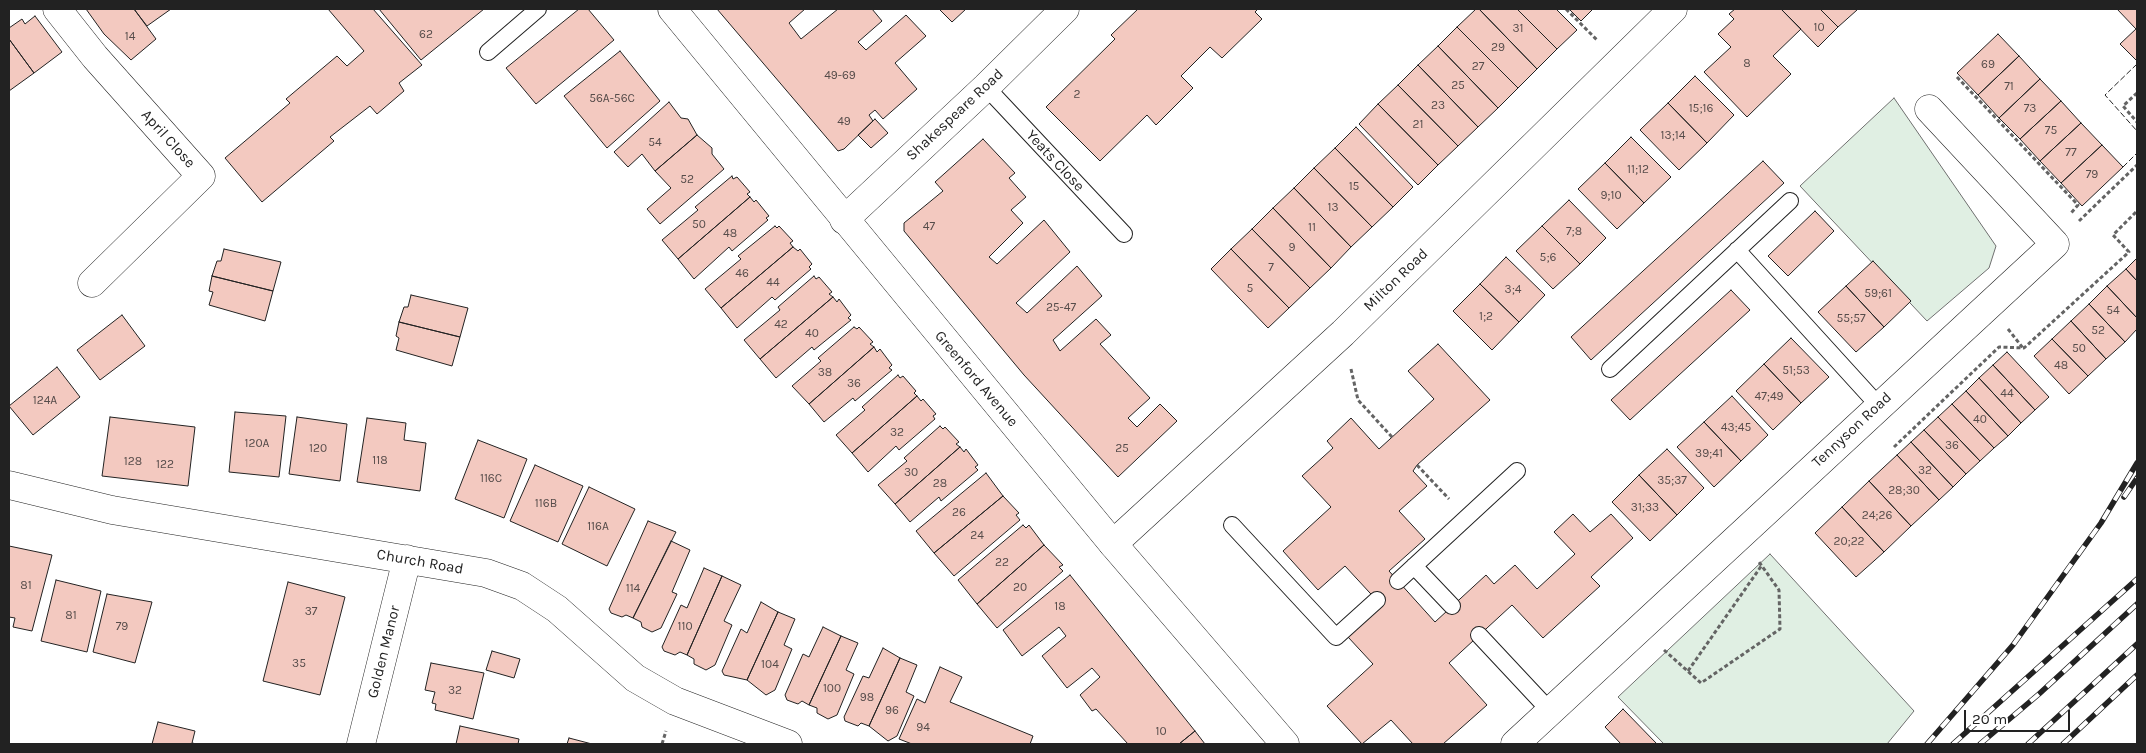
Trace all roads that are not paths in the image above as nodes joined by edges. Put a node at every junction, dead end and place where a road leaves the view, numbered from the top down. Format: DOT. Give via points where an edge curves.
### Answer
graph roads {
  1 [pos="57,9"];
  2 [pos="538,9"];
  3 [pos="672,9"];
  4 [pos="1065,9"];
  5 [pos="1673,9"];
  6 [pos="488,52"];
  7 [pos="986,87"];
  8 [pos="1929,109"];
  9 [pos="1790,201"];
  10 [pos="844,220"];
  11 [pos="1124,234"];
  12 [pos="1737,250"];
  13 [pos="92,282"];
  14 [pos="1610,369"];
  15 [pos="1878,405"];
  16 [pos="1517,471"];
  17 [pos="9,485"];
  18 [pos="1232,525"];
  19 [pos="1113,544"];
  20 [pos="407,559"];
  21 [pos="1414,566"];
  22 [pos="1398,581"];
  23 [pos="1377,600"];
  24 [pos="1452,606"];
  25 [pos="1479,635"];
  26 [pos="1551,712"];
  27 [pos="361,744"];
  28 [pos="788,744"];
  29 [pos="1285,744"];
  30 [pos="1515,744"];
  1 -- 13 [label="street, April Close" via="95,57 201,176"];
  2 -- 6 [label="lane"];
  3 -- 10 [label="street, Greenford Avenue"];
  4 -- 7 [label="street, Shakespeare Road"];
  5 -- 19 [label="street, Milton Road" via="1343,333"];
  7 -- 10 [label="street, Shakespeare Road"];
  7 -- 11 [label="lane, Yeats Close"];
  8 -- 15 [label="street, Tennyson Road" via="2055,244"];
  9 -- 12 [label="lane"];
  10 -- 19 [label="street, Greenford Avenue"];
  12 -- 14 [label="lane"];
  12 -- 15 [label="lane"];
  15 -- 26 [label="street, Tennyson Road"];
  16 -- 21 [label="lane"];
  17 -- 20 [label="street, Church Road" via="112,510"];
  18 -- 23 [label="lane" via="1336,638"];
  19 -- 29 [label="street, Greenford Avenue"];
  20 -- 27 [label="street, Golden Manor"];
  20 -- 28 [label="street, Church Road" via="486,574 522,586 557,610 635,678 675,702"];
  21 -- 22 [label="lane"];
  21 -- 24 [label="lane"];
  25 -- 26 [label="lane"];
  26 -- 30 [label="street, Tennyson Road"];
}
